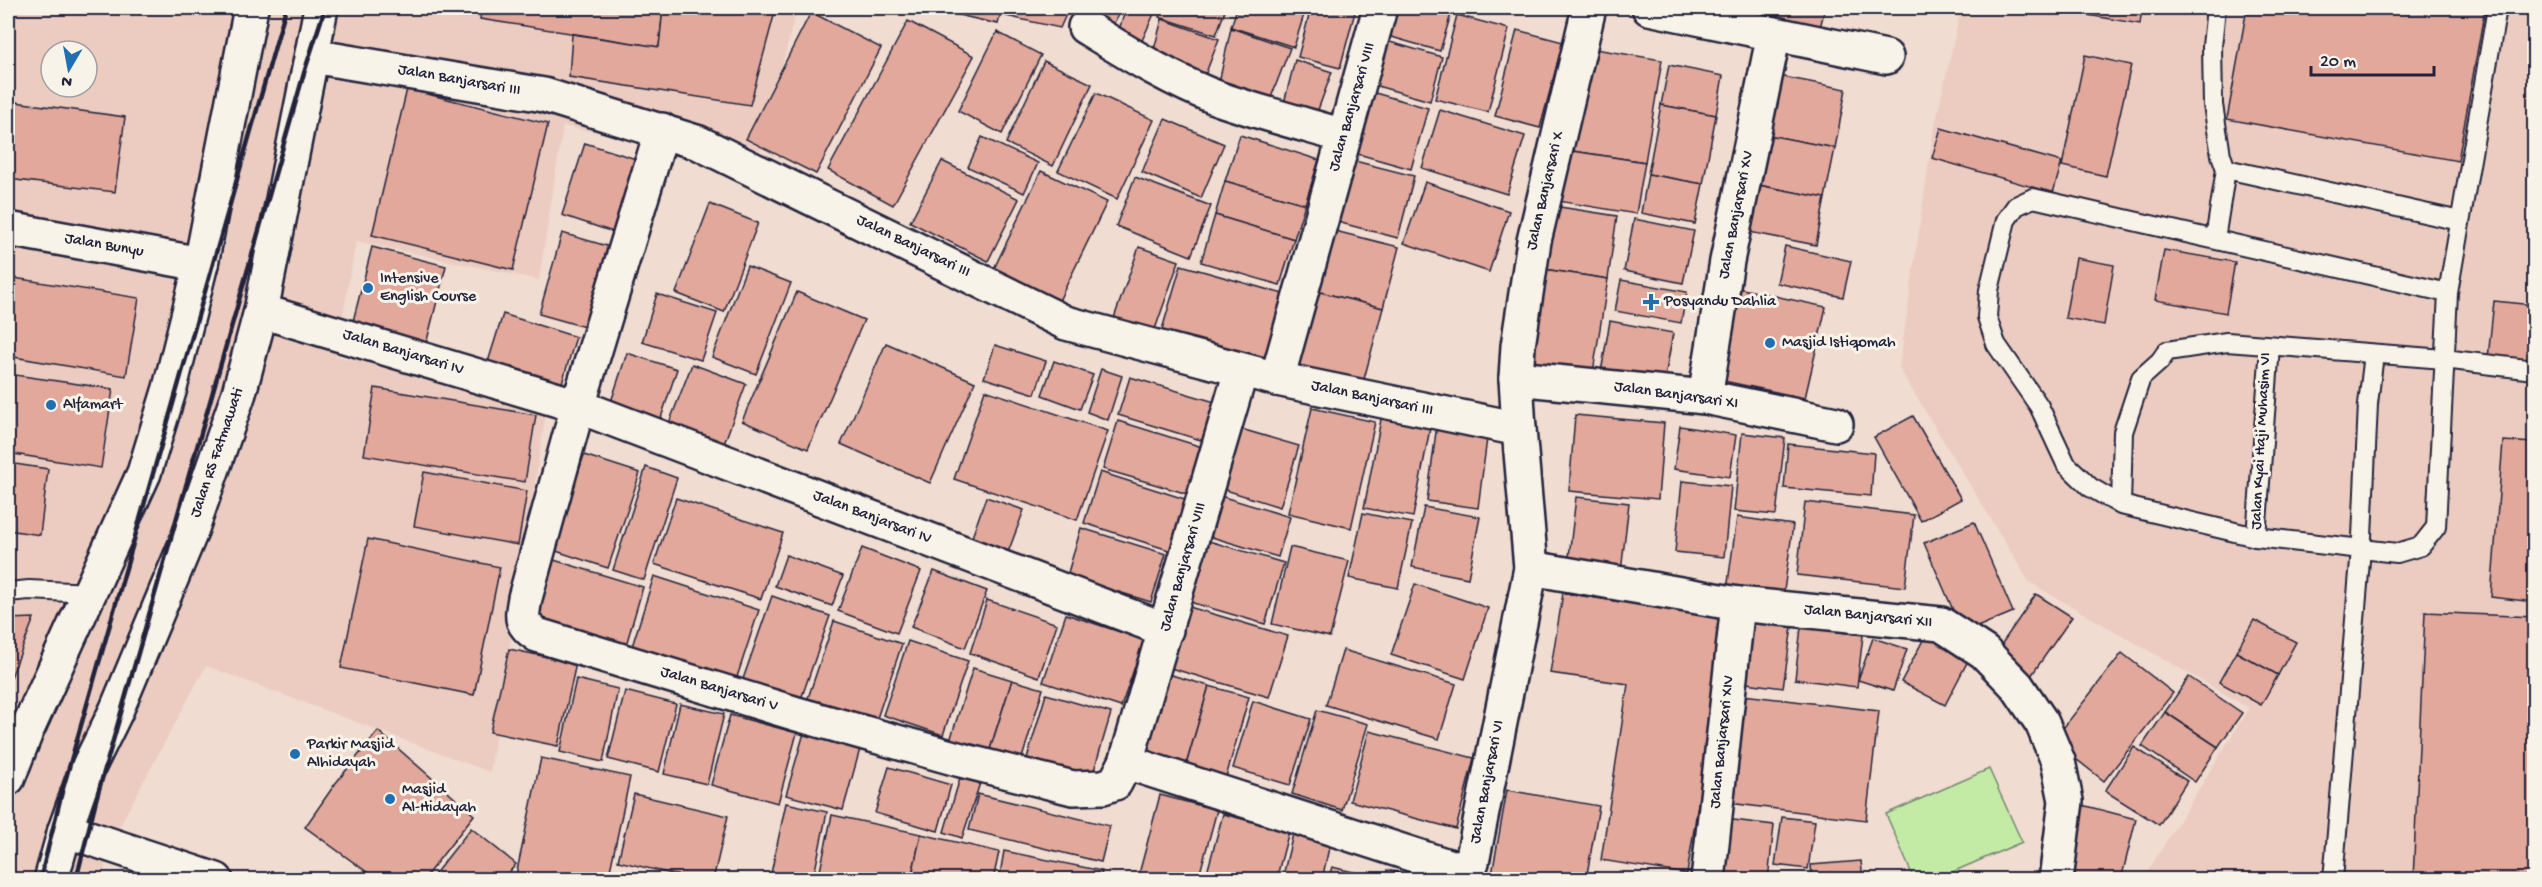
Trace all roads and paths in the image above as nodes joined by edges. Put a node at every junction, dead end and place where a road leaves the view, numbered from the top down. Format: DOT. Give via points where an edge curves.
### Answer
graph roads {
  1 [pos="251,8"];
  2 [pos="321,8"];
  3 [pos="1380,8"];
  4 [pos="1589,8"];
  5 [pos="1649,8"];
  6 [pos="2216,8"];
  7 [pos="2497,8"];
  8 [pos="1085,27"];
  9 [pos="1774,34"];
  10 [pos="312,56"];
  11 [pos="1886,57"];
  12 [pos="662,130"];
  13 [pos="1344,136"];
  14 [pos="2226,169"];
  15 [pos="2460,221"];
  16 [pos="8,229"];
  17 [pos="2216,239"];
  18 [pos="201,264"];
  19 [pos="2448,294"];
  20 [pos="261,311"];
  21 [pos="2270,346"];
  22 [pos="2374,354"];
  23 [pos="2444,359"];
  24 [pos="2535,370"];
  25 [pos="1241,371"];
  26 [pos="1516,378"];
  27 [pos="1277,379"];
  28 [pos="1705,397"];
  29 [pos="578,406"];
  30 [pos="1836,424"];
  31 [pos="1519,429"];
  32 [pos="2121,505"];
  33 [pos="2256,537"];
  34 [pos="2360,549"];
  35 [pos="1531,568"];
  36 [pos="8,592"];
  37 [pos="91,593"];
  38 [pos="1738,604"];
  39 [pos="1166,630"];
  40 [pos="17,729"];
  41 [pos="1126,762"];
  42 [pos="8,778"];
  43 [pos="65,830"];
  44 [pos="51,879"];
  45 [pos="216,879"];
  46 [pos="1708,879"];
  47 [pos="2056,879"];
  48 [pos="2333,879"];
  1 -- 18 [label="street"];
  2 -- 10 [label="street, Jalan RS Fatmawati"];
  3 -- 13 [label="street, Jalan Banjarsari VIII"];
  4 -- 26 [label="street, Jalan Banjarsari X" via="1534,241"];
  5 -- 9 [label="street"];
  6 -- 14 [label="lane" via="2213,105"];
  7 -- 15 [label="lane, Jalan Kyai Haji Muhasim VI"];
  8 -- 13 [label="street" via="1154,69 1220,99"];
  9 -- 11 [label="street"];
  9 -- 28 [label="street, Jalan Banjarsari XV" via="1727,261"];
  10 -- 12 [label="street, Jalan Banjarsari III" via="544,95"];
  10 -- 20 [label="street, Jalan RS Fatmawati"];
  12 -- 25 [label="street, Jalan Banjarsari III" via="699,143 1066,323"];
  12 -- 29 [label="street"];
  13 -- 27 [label="street, Jalan Banjarsari VIII"];
  14 -- 15 [label="lane"];
  14 -- 17 [label="lane"];
  15 -- 19 [label="lane, Jalan Kyai Haji Muhasim VI"];
  16 -- 18 [label="street, Jalan Bunyu"];
  17 -- 19 [label="lane"];
  17 -- 32 [label="lane" via="2033,198 2016,206 2006,220 1989,290 1987,317 1996,344 2040,406 2066,464 2090,487"];
  18 -- 37 [label="street" via="144,473"];
  19 -- 23 [label="lane, Jalan Kyai Haji Muhasim VI"];
  20 -- 29 [label="street, Jalan Banjarsari IV"];
  20 -- 43 [label="street, Jalan RS Fatmawati" via="239,393 190,534 116,711 84,776"];
  21 -- 22 [label="lane"];
  21 -- 32 [label="lane, Jalan Kyai Haji Muhasim VI" via="2227,342 2167,351 2141,378 2123,432"];
  21 -- 33 [label="lane, Jalan Kyai Haji Muhasim VI"];
  22 -- 23 [label="lane"];
  22 -- 34 [label="lane"];
  23 -- 24 [label="lane"];
  23 -- 34 [label="lane, Jalan Kyai Haji Muhasim VI" via="2436,527 2421,546 2397,553"];
  25 -- 27 [label="street, Jalan Banjarsari III"];
  25 -- 39 [label="street, Jalan Banjarsari VIII"];
  26 -- 28 [label="street, Jalan Banjarsari XI"];
  26 -- 31 [label="street, Jalan Banjarsari VI"];
  27 -- 31 [label="street, Jalan Banjarsari III"];
  28 -- 30 [label="street, Jalan Banjarsari XI"];
  29 -- 39 [label="street, Jalan Banjarsari IV"];
  29 -- 41 [label="street, Jalan Banjarsari V" via="525,598 522,620 537,635 797,714 1073,788 1103,788 1115,783"];
  31 -- 35 [label="street, Jalan Banjarsari VI"];
  32 -- 33 [label="lane"];
  33 -- 34 [label="lane, Jalan Kyai Haji Muhasim VI"];
  34 -- 48 [label="lane"];
  35 -- 38 [label="street, Jalan Banjarsari XII"];
  35 -- 41 [label="street, Jalan Banjarsari VI" via="1472,862 1467,866 1451,867"];
  36 -- 37 [label="lane"];
  37 -- 40 [label="street"];
  38 -- 46 [label="street, Jalan Banjarsari XIV"];
  38 -- 47 [label="street, Jalan Banjarsari XII" via="1941,624 1984,652 2017,686 2042,723 2058,761 2066,801"];
  39 -- 41 [label="street, Jalan Banjarsari VIII"];
  40 -- 42 [label="street"];
  43 -- 44 [label="street, Jalan RS Fatmawati"];
  43 -- 45 [label="street"];
}
